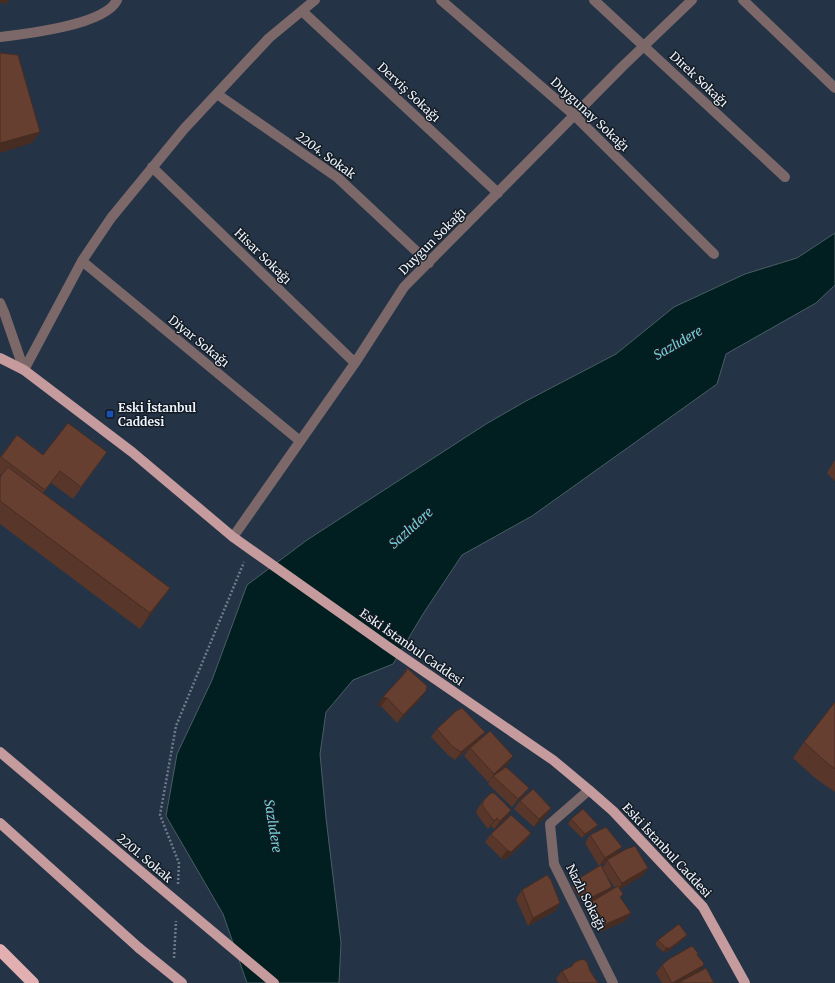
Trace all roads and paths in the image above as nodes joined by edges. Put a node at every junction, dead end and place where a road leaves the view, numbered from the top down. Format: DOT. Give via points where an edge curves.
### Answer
graph roads {
  1 [pos="117,0"];
  2 [pos="315,0"];
  3 [pos="441,0"];
  4 [pos="594,0"];
  5 [pos="692,0"];
  6 [pos="742,0"];
  7 [pos="302,11"];
  8 [pos="0,37"];
  9 [pos="644,46"];
  10 [pos="835,88"];
  11 [pos="217,94"];
  12 [pos="574,115"];
  13 [pos="152,167"];
  14 [pos="785,177"];
  15 [pos="498,192"];
  16 [pos="714,254"];
  17 [pos="82,261"];
  18 [pos="429,263"];
  19 [pos="0,303"];
  20 [pos="0,358"];
  21 [pos="355,363"];
  22 [pos="24,370"];
  23 [pos="300,441"];
  24 [pos="233,536"];
  25 [pos="254,551"];
  26 [pos="0,752"];
  27 [pos="590,790"];
  28 [pos="0,823"];
  29 [pos="178,886"];
  30 [pos="176,916"];
  31 [pos="0,950"];
  32 [pos="174,960"];
  33 [pos="32,983"];
  34 [pos="182,983"];
  35 [pos="274,983"];
  36 [pos="613,983"];
  37 [pos="745,983"];
  1 -- 8 [label="street" via="92,19 40,33"];
  2 -- 7 [label="street"];
  3 -- 12 [label="street, Duygunay Sokağı"];
  4 -- 9 [label="street, Direk Sokağı"];
  5 -- 9 [label="street, Duygun Sokağı"];
  6 -- 10 [label="street"];
  7 -- 11 [label="street" via="269,38"];
  7 -- 15 [label="street, Derviş Sokağı"];
  9 -- 12 [label="street, Duygun Sokağı"];
  9 -- 14 [label="street, Direk Sokağı"];
  11 -- 13 [label="street"];
  11 -- 18 [label="street, 2204. Sokak" via="338,178"];
  12 -- 15 [label="street, Duygun Sokağı"];
  12 -- 16 [label="street, Duygunay Sokağı"];
  13 -- 17 [label="street" via="111,218"];
  13 -- 21 [label="street, Hisar Sokağı"];
  15 -- 18 [label="street, Duygun Sokağı"];
  17 -- 22 [label="street"];
  17 -- 23 [label="street, Diyar Sokağı"];
  18 -- 21 [label="street, Duygun Sokağı" via="404,288"];
  19 -- 22 [label="street"];
  20 -- 22 [label="main road, Eski İstanbul Caddesi"];
  21 -- 23 [label="street, Duygun Sokağı"];
  22 -- 24 [label="main road, Eski İstanbul Caddesi" via="132,452"];
  23 -- 24 [label="street, Duygun Sokağı"];
  24 -- 25 [label="main road, Eski İstanbul Caddesi"];
  25 -- 27 [label="main road, Eski İstanbul Caddesi" via="553,760"];
  25 -- 29 [label="path" via="176,726 160,815 179,863"];
  26 -- 35 [label="main road, 2201. Sokak, bridge"];
  27 -- 36 [label="street, Nazlı Sokağı" via="550,824 554,864"];
  27 -- 37 [label="main road, Eski İstanbul Caddesi" via="703,907"];
  28 -- 34 [label="main road, bridge" via="139,948"];
  30 -- 32 [label="path"];
  31 -- 33 [label="highway"];
}
